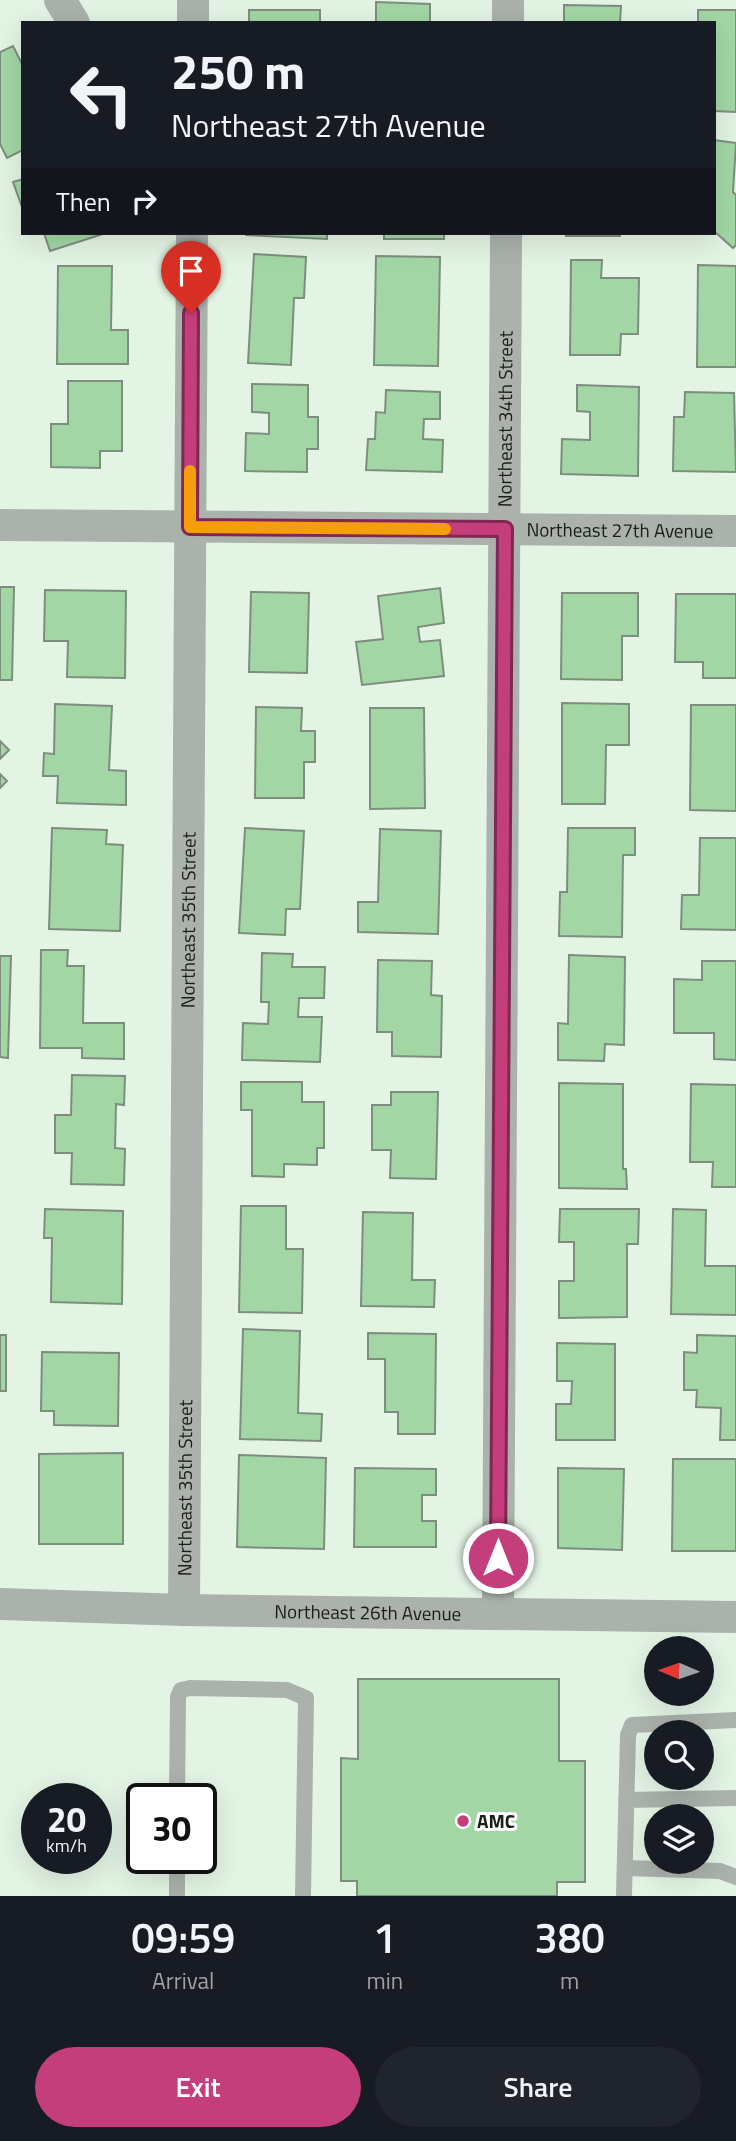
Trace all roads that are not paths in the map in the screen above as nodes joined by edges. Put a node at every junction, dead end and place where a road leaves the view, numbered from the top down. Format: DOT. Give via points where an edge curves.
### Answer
graph roads {
  1 [pos="60,0"];
  2 [pos="193,0"];
  3 [pos="508,0"];
  4 [pos="73,21"];
  5 [pos="193,21"];
  6 [pos="508,21"];
  7 [pos="192,235"];
  8 [pos="506,235"];
  9 [pos="0,525"];
  10 [pos="190,527"];
  11 [pos="505,529"];
  12 [pos="736,531"];
  13 [pos="0,1604"];
  14 [pos="184,1610"];
  15 [pos="498,1613"];
  16 [pos="736,1617"];
  17 [pos="736,1720"];
  18 [pos="177,1783"];
  19 [pos="736,1798"];
  20 [pos="626,1800"];
  21 [pos="625,1868"];
  22 [pos="177,1874"];
  23 [pos="736,1877"];
  24 [pos="177,1896"];
  25 [pos="303,1896"];
  26 [pos="624,1896"];
  1 -- 4 [label="street"];
  2 -- 5 [label="street"];
  3 -- 6 [label="street"];
  7 -- 10 [label="street, Northeast 35th Street"];
  8 -- 11 [label="street, Northeast 34th Street"];
  9 -- 10 [label="street, Northeast 27th Avenue"];
  10 -- 11 [label="street, Northeast 27th Avenue"];
  10 -- 14 [label="street, Northeast 35th Street"];
  11 -- 12 [label="street, Northeast 27th Avenue"];
  11 -- 15 [label="street, Northeast 34th Street"];
  13 -- 14 [label="street, Northeast 26th Avenue"];
  14 -- 15 [label="street, Northeast 26th Avenue"];
  15 -- 16 [label="street, Northeast 26th Avenue"];
  17 -- 20 [label="lane" via="632,1725"];
  18 -- 25 [label="lane" via="181,1690 288,1690 306,1698"];
  19 -- 20 [label="lane"];
  20 -- 21 [label="lane"];
  21 -- 23 [label="lane" via="720,1871"];
  21 -- 26 [label="lane"];
  22 -- 24 [label="lane"];
}
